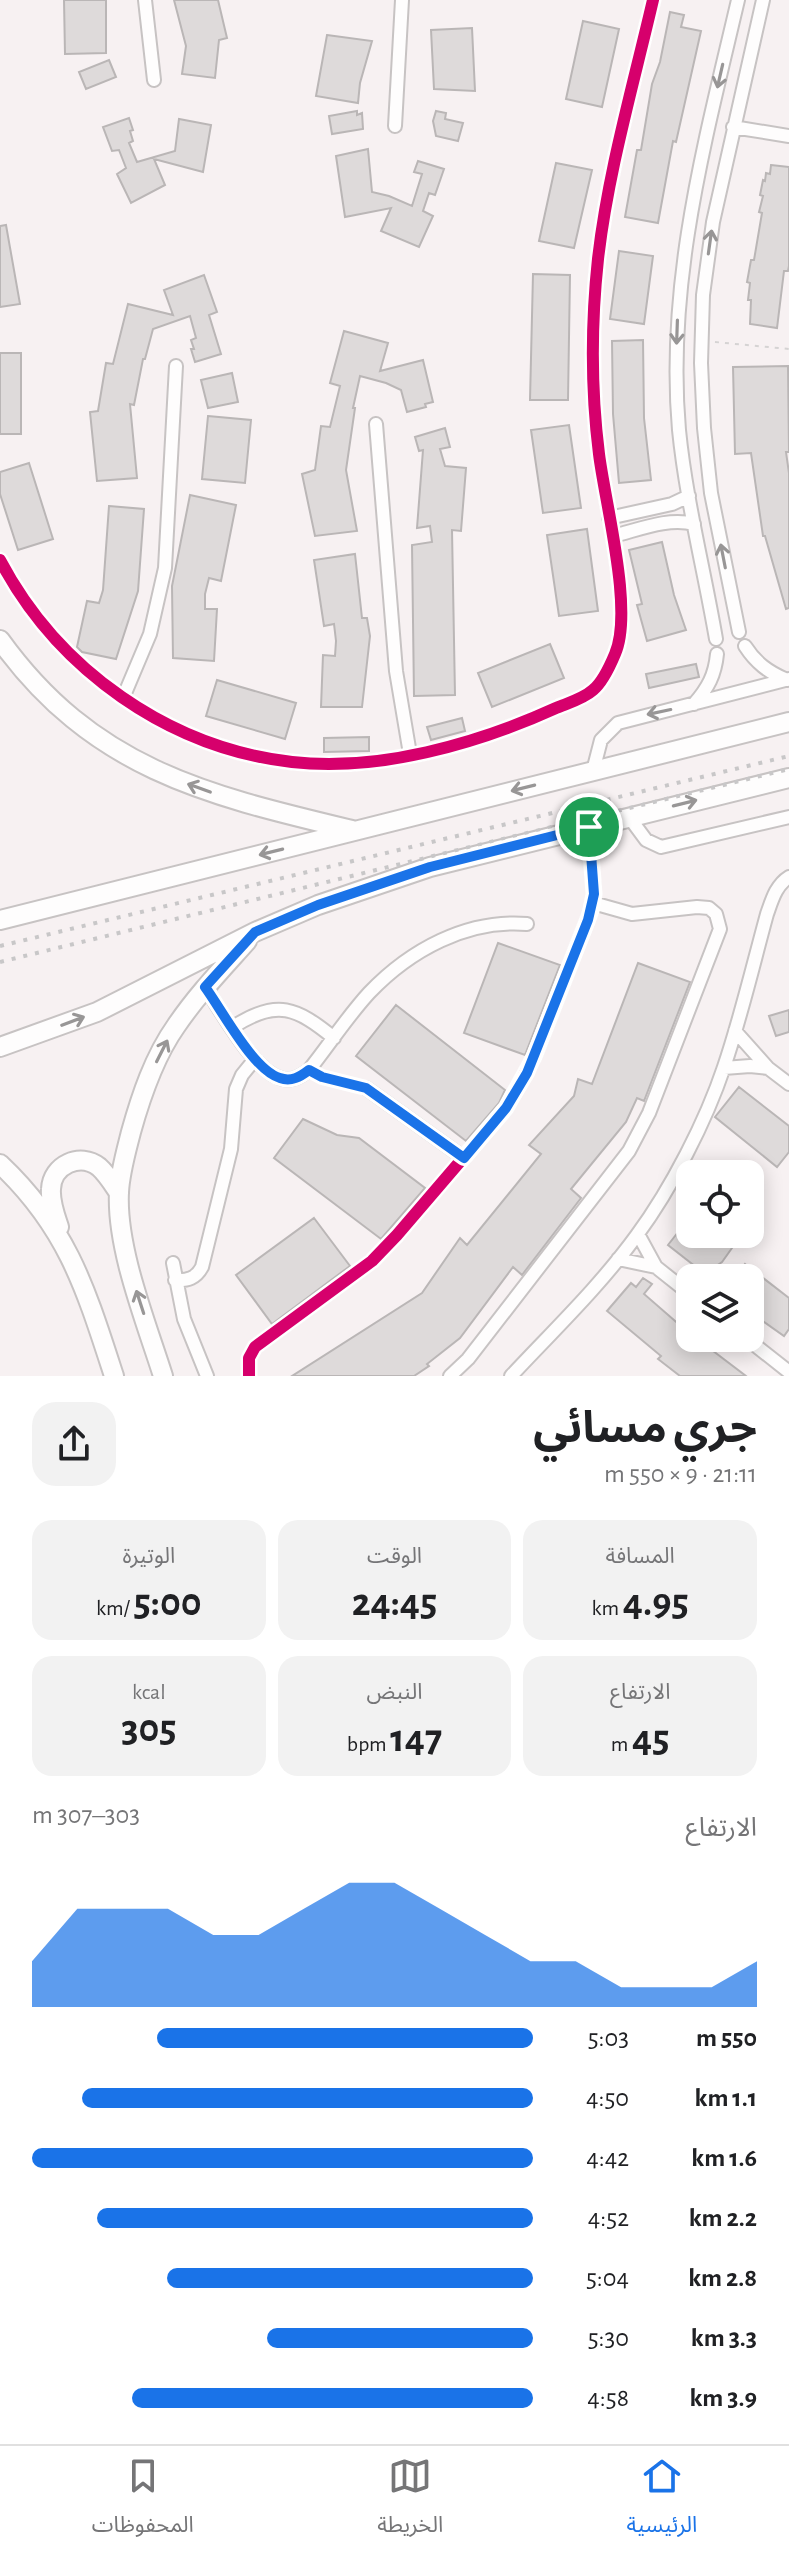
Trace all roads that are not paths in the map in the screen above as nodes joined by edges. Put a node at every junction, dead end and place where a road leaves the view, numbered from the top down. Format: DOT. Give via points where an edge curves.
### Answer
graph roads {
  1 [pos="145,0"];
  2 [pos="402,0"];
  3 [pos="653,0"];
  4 [pos="738,0"];
  5 [pos="763,0"];
  6 [pos="154,80"];
  7 [pos="395,126"];
  8 [pos="733,127"];
  9 [pos="789,136"];
  10 [pos="681,279"];
  11 [pos="705,282"];
  12 [pos="176,366"];
  13 [pos="376,424"];
  14 [pos="689,496"];
  15 [pos="609,518"];
  16 [pos="694,524"];
  17 [pos="613,536"];
  18 [pos="0,560"];
  19 [pos="733,608"];
  20 [pos="711,614"];
  21 [pos="739,632"];
  22 [pos="716,639"];
  23 [pos="0,640"];
  24 [pos="745,646"];
  25 [pos="717,654"];
  26 [pos="788,680"];
  27 [pos="123,698"];
  28 [pos="694,704"];
  29 [pos="789,722"];
  30 [pos="410,754"];
  31 [pos="593,771"];
  32 [pos="789,778"];
  33 [pos="629,817"];
  34 [pos="789,817"];
  35 [pos="589,827"];
  36 [pos="355,831"];
  37 [pos="789,877"];
  38 [pos="593,903"];
  39 [pos="0,920"];
  40 [pos="527,924"];
  41 [pos="255,932"];
  42 [pos="205,987"];
  43 [pos="233,1027"];
  44 [pos="735,1031"];
  45 [pos="334,1038"];
  46 [pos="0,1047"];
  47 [pos="255,1059"];
  48 [pos="724,1068"];
  49 [pos="768,1068"];
  50 [pos="309,1070"];
  51 [pos="322,1077"];
  52 [pos="789,1084"];
  53 [pos="366,1088"];
  54 [pos="464,1158"];
  55 [pos="0,1164"];
  56 [pos="119,1193"];
  57 [pos="638,1234"];
  58 [pos="62,1239"];
  59 [pos="618,1259"];
  60 [pos="173,1263"];
  61 [pos="656,1267"];
  62 [pos="175,1280"];
  63 [pos="676,1283"];
  64 [pos="764,1352"];
  65 [pos="789,1372"];
  66 [pos="114,1376"];
  67 [pos="163,1376"];
  68 [pos="207,1376"];
  69 [pos="249,1376"];
  70 [pos="450,1376"];
  71 [pos="511,1376"];
  1 -- 6 [label="street"];
  2 -- 7 [label="street"];
  3 -- 15 [label="street" via="598,258 594,389"];
  4 -- 10 [label="street, one-way" via="695,190"];
  5 -- 8 [label="street"];
  8 -- 9 [label="street"];
  11 -- 8 [label="street, one-way"];
  10 -- 11 [label="street"];
  10 -- 14 [label="street, one-way" via="677,376"];
  19 -- 11 [label="street, one-way" via="704,428"];
  12 -- 27 [label="street" via="165,568 150,634"];
  13 -- 30 [label="street" via="396,671"];
  14 -- 15 [label="street"];
  14 -- 16 [label="street"];
  15 -- 17 [label="street"];
  16 -- 17 [label="street" via="675,521"];
  16 -- 20 [label="street"];
  17 -- 30 [label="street" via="621,627 619,642 593,691 500,730"];
  18 -- 27 [label="street" via="47,630"];
  19 -- 20 [label="street"];
  19 -- 21 [label="street"];
  20 -- 22 [label="street"];
  36 -- 23 [label="main road, one-way" via="217,795 141,764 56,704"];
  24 -- 26 [label="street" via="769,673"];
  25 -- 28 [label="street" via="707,690"];
  26 -- 28 [label="street"];
  27 -- 30 [label="street" via="188,736 260,758 335,765"];
  28 -- 31 [label="street, one-way" via="618,723 601,740"];
  29 -- 31 [label="main road"];
  31 -- 36 [label="main road, one-way"];
  33 -- 32 [label="main road, one-way"];
  33 -- 34 [label="street" via="646,840 661,847"];
  33 -- 35 [label="main road"];
  35 -- 38 [label="street"];
  35 -- 41 [label="main road" via="430,867"];
  36 -- 39 [label="main road, one-way"];
  37 -- 44 [label="street" via="767,914"];
  38 -- 54 [label="street" via="527,1073"];
  38 -- 70 [label="street" via="632,914 704,907 716,914 720,929 649,1113 629,1151"];
  40 -- 45 [label="street" via="476,927 431,945 382,981"];
  41 -- 42 [label="main road"];
  46 -- 41 [label="main road, one-way" via="97,1012"];
  42 -- 43 [label="street"];
  56 -- 42 [label="main road, one-way" via="136,1116 158,1056"];
  43 -- 45 [label="street" via="255,1014 289,1010"];
  43 -- 47 [label="street"];
  44 -- 48 [label="street"];
  44 -- 49 [label="street"];
  45 -- 50 [label="street"];
  47 -- 50 [label="street" via="281,1079"];
  47 -- 62 [label="street" via="236,1089 231,1149 202,1267 195,1277"];
  48 -- 49 [label="street"];
  48 -- 57 [label="street" via="684,1156"];
  49 -- 52 [label="street"];
  50 -- 51 [label="street"];
  53 -- 54 [label="street"];
  54 -- 69 [label="street" via="372,1261 255,1347"];
  55 -- 58 [label="main road"];
  56 -- 58 [label="main road" via="92,1163 65,1165 51,1190"];
  67 -- 56 [label="main road, one-way" via="133,1278"];
  57 -- 59 [label="street"];
  57 -- 61 [label="street"];
  58 -- 66 [label="main road"];
  59 -- 61 [label="street"];
  59 -- 71 [label="street"];
  60 -- 62 [label="street"];
  61 -- 63 [label="street"];
  62 -- 68 [label="street"];
  64 -- 65 [label="street"];
}
